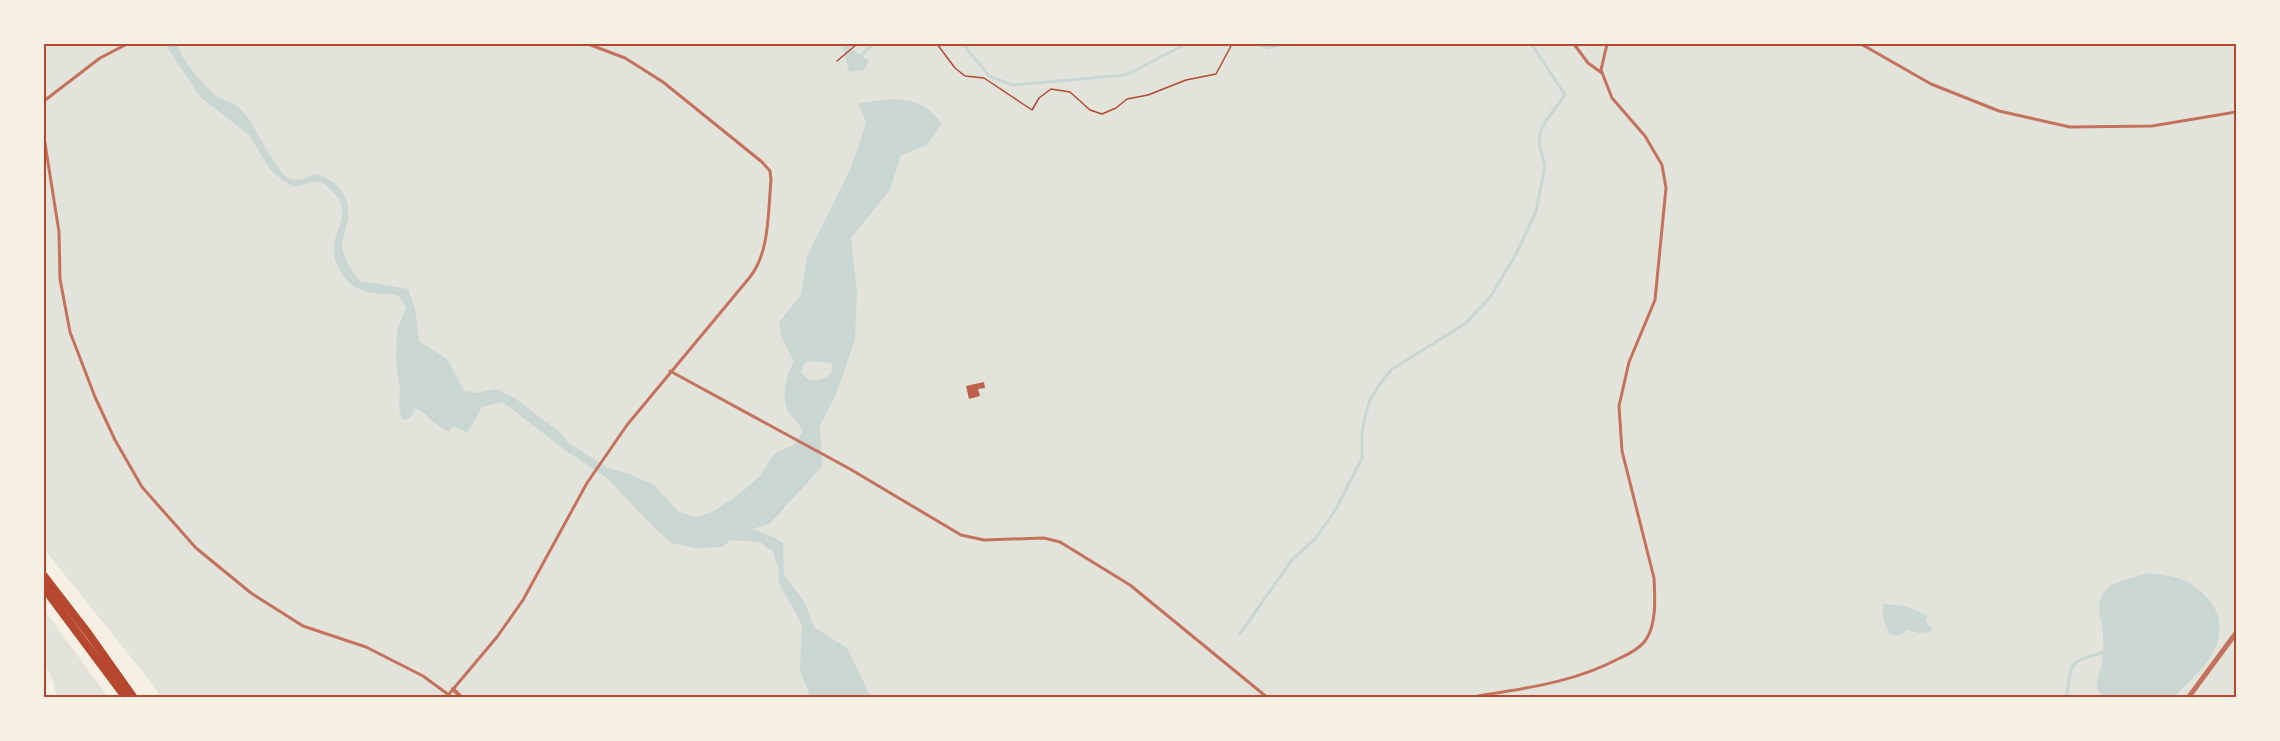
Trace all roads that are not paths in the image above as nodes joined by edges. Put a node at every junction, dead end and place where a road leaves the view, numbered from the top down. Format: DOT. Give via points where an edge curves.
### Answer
graph roads {
  1 [pos="127,44"];
  2 [pos="588,44"];
  3 [pos="1574,44"];
  4 [pos="1607,44"];
  5 [pos="1861,44"];
  6 [pos="1603,75"];
  7 [pos="44,101"];
  8 [pos="2236,112"];
  9 [pos="44,137"];
  10 [pos="670,371"];
  11 [pos="44,576"];
  12 [pos="44,588"];
  13 [pos="2236,633"];
  14 [pos="453,689"];
  15 [pos="448,694"];
  16 [pos="126,698"];
  17 [pos="134,698"];
  18 [pos="453,698"];
  19 [pos="462,698"];
  20 [pos="1268,698"];
  21 [pos="1466,698"];
  22 [pos="2188,698"];
  1 -- 7 [label="lane" via="100,58"];
  2 -- 10 [label="lane" via="625,58 663,82 770,171 760,262"];
  3 -- 6 [label="lane"];
  4 -- 6 [label="lane"];
  5 -- 8 [label="lane" via="1931,84 1999,111 2070,127 2152,126"];
  6 -- 21 [label="lane" via="1612,98 1645,136 1662,165 1666,188 1655,300 1629,362 1619,406 1622,451 1654,578 1651,628 1636,649 1578,677"];
  9 -- 15 [label="lane" via="70,332 100,408 142,487 196,549 251,593 303,626 366,647 423,676"];
  10 -- 14 [label="lane" via="587,483 523,600"];
  10 -- 20 [label="lane" via="829,457 961,535 984,540 1044,538 1060,542 1130,585"];
  11 -- 17 [label="main road"];
  12 -- 16 [label="main road"];
  13 -- 22 [label="street"];
  14 -- 15 [label="lane"];
  14 -- 19 [label="street"];
  15 -- 18 [label="lane"];
}
